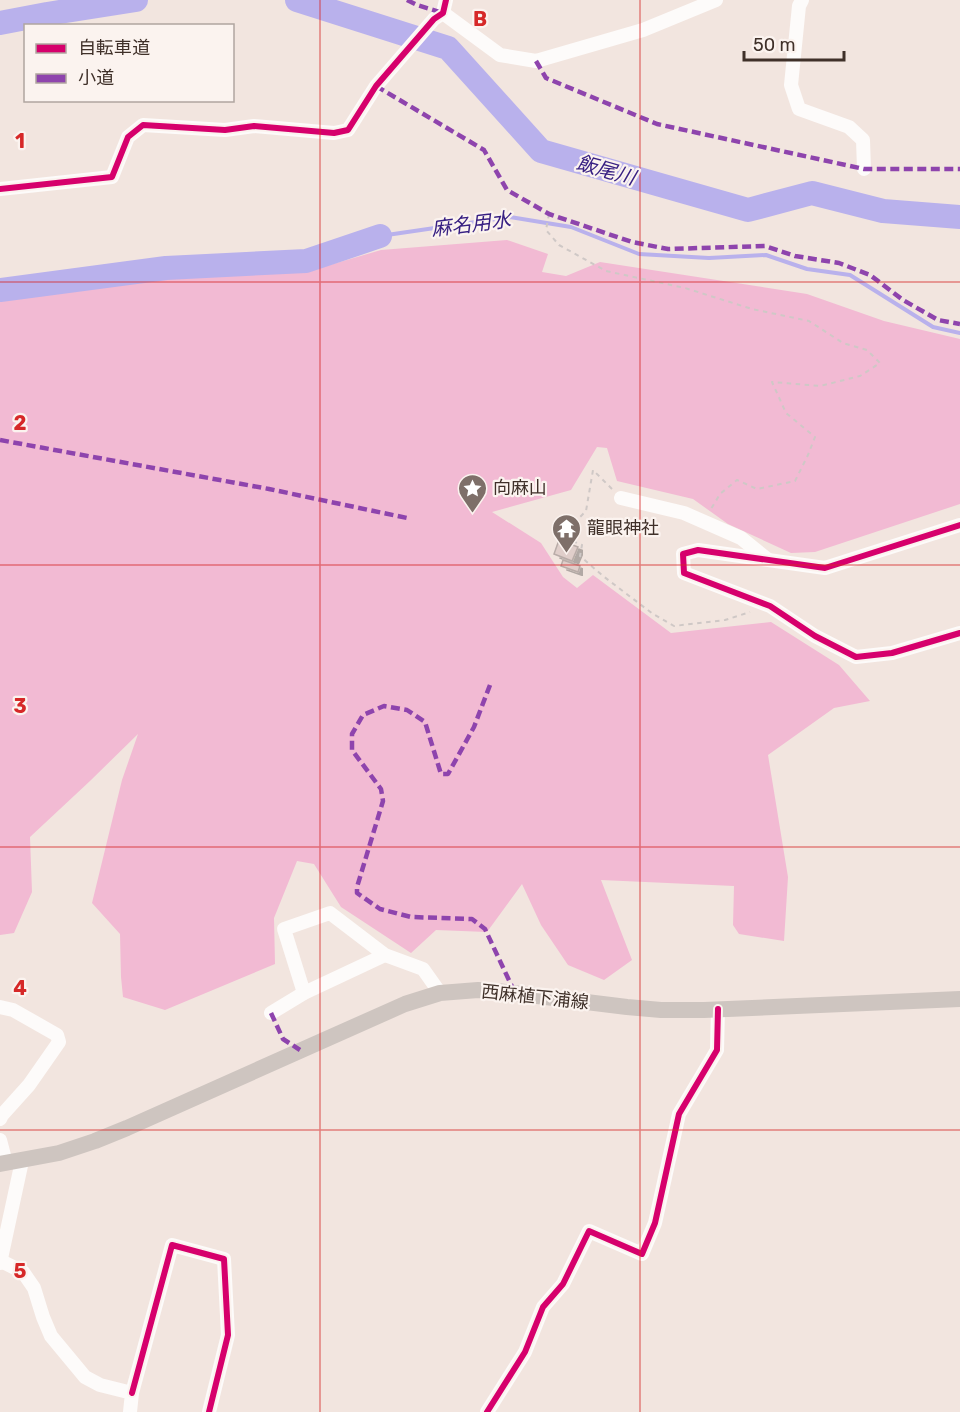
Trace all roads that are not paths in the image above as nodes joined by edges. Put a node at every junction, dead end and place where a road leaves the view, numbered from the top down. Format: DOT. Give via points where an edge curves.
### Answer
graph roads {
  1 [pos="716,0"];
  2 [pos="802,0"];
  3 [pos="441,10"];
  4 [pos="864,169"];
  5 [pos="0,189"];
  6 [pos="621,498"];
  7 [pos="960,525"];
  8 [pos="769,561"];
  9 [pos="960,633"];
  10 [pos="385,955"];
  11 [pos="304,993"];
  12 [pos="440,993"];
  13 [pos="960,999"];
  14 [pos="0,1007"];
  15 [pos="718,1009"];
  16 [pos="271,1013"];
  17 [pos="0,1119"];
  18 [pos="0,1140"];
  19 [pos="9,1163"];
  20 [pos="0,1262"];
  21 [pos="132,1393"];
  22 [pos="130,1412"];
  23 [pos="209,1412"];
  24 [pos="487,1412"];
  1 -- 3 [label="street" via="643,30 536,61 500,55"];
  2 -- 4 [label="street" via="791,85 799,109 849,127 863,140"];
  3 -- 5 [label="street" via="381,81 348,130 334,133 254,126 225,130 143,125 128,137 112,177"];
  6 -- 8 [label="street" via="703,521 741,538"];
  7 -- 8 [label="street" via="825,568"];
  8 -- 9 [label="street" via="698,550 683,554 684,573 770,606 856,657 892,653"];
  10 -- 11 [label="street"];
  10 -- 11 [label="street" via="330,913 284,929"];
  10 -- 12 [label="street" via="423,969"];
  11 -- 16 [label="street"];
  12 -- 15 [label="main road, 西麻植下浦線" via="497,991 661,1010"];
  12 -- 19 [label="main road, 西麻植下浦線" via="405,1004 95,1141"];
  13 -- 15 [label="main road, 西麻植下浦線"];
  14 -- 17 [label="street" via="13,1010 57,1035 59,1041"];
  15 -- 24 [label="street" via="717,1050 679,1114 655,1223 642,1254 589,1231 563,1284 543,1307 525,1352"];
  18 -- 19 [label="street"];
  19 -- 20 [label="street"];
  20 -- 21 [label="street" via="23,1272 34,1288 51,1336 85,1377"];
  21 -- 22 [label="street"];
  21 -- 23 [label="street" via="172,1245 224,1259 228,1335"];
}
